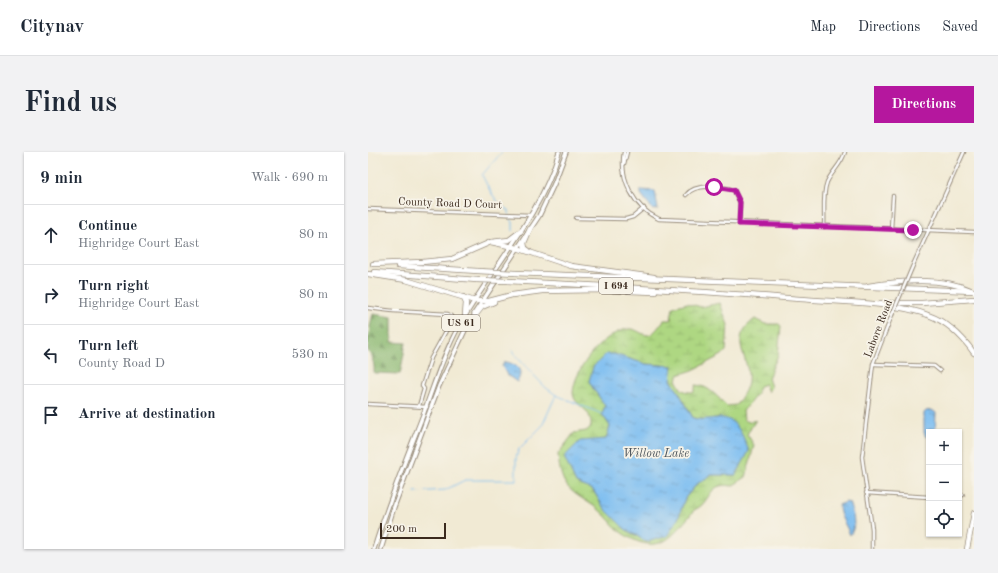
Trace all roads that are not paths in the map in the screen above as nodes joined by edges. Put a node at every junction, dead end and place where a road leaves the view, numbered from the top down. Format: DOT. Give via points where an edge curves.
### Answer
graph roads {
  1 [pos="560,152"];
  2 [pos="566,152"];
  3 [pos="626,152"];
  4 [pos="845,152"];
  5 [pos="964,152"];
  6 [pos="686,194"];
  7 [pos="893,196"];
  8 [pos="644,208"];
  9 [pos="368,209"];
  10 [pos="531,215"];
  11 [pos="576,218"];
  12 [pos="739,224"];
  13 [pos="824,227"];
  14 [pos="530,229"];
  15 [pos="891,230"];
  16 [pos="521,231"];
  17 [pos="928,231"];
  18 [pos="974,232"];
  19 [pos="491,242"];
  20 [pos="510,246"];
  21 [pos="516,248"];
  22 [pos="539,256"];
  23 [pos="371,264"];
  24 [pos="368,273"];
  25 [pos="667,280"];
  26 [pos="856,287"];
  27 [pos="974,291"];
  28 [pos="524,293"];
  29 [pos="725,293"];
  30 [pos="463,297"];
  31 [pos="974,299"];
  32 [pos="474,301"];
  33 [pos="482,301"];
  34 [pos="860,304"];
  35 [pos="368,308"];
  36 [pos="465,315"];
  37 [pos="466,327"];
  38 [pos="974,353"];
  39 [pos="873,364"];
  40 [pos="940,371"];
  41 [pos="424,389"];
  42 [pos="432,390"];
  43 [pos="368,404"];
  44 [pos="419,406"];
  45 [pos="426,406"];
  46 [pos="431,408"];
  47 [pos="866,493"];
  48 [pos="926,496"];
  49 [pos="387,507"];
  50 [pos="974,513"];
  51 [pos="383,542"];
  52 [pos="374,549"];
  53 [pos="381,549"];
  54 [pos="872,549"];
  55 [pos="967,549"];
  1 -- 10 [label="main road, US 61" via="548,183"];
  2 -- 14 [label="main road, US 61" via="549,196"];
  3 -- 8 [label="street" via="624,178 628,188"];
  4 -- 13 [label="street" via="826,187"];
  5 -- 17 [label="street, Labore Road"];
  6 -- 12 [label="street" via="695,188 705,187 734,190 740,202"];
  7 -- 15 [label="street"];
  8 -- 11 [label="street" via="626,219"];
  8 -- 12 [label="street" via="653,217 666,221"];
  9 -- 10 [label="street, County Road D Court"];
  10 -- 16 [label="main road, US 61"];
  12 -- 13 [label="street"];
  13 -- 15 [label="street"];
  14 -- 21 [label="main road, US 61"];
  14 -- 22 [label="highway" via="524,246"];
  15 -- 17 [label="street"];
  16 -- 19 [label="highway" via="509,240"];
  16 -- 20 [label="main road, US 61"];
  17 -- 18 [label="street"];
  17 -- 39 [label="street, Labore Road, bridge"];
  19 -- 20 [label="highway"];
  19 -- 23 [label="highway" via="452,259"];
  20 -- 21 [label="highway"];
  20 -- 32 [label="main road, US 61"];
  21 -- 22 [label="highway"];
  21 -- 33 [label="main road, US 61"];
  22 -- 25 [label="highway" via="571,266"];
  23 -- 25 [label="highway, I 694, bridge"];
  24 -- 29 [label="highway, I 694, bridge"];
  24 -- 30 [label="highway" via="406,280"];
  25 -- 26 [label="highway, I 694"];
  26 -- 27 [label="highway, I 694"];
  26 -- 27 [label="highway" via="917,282 955,284"];
  28 -- 29 [label="highway" via="602,290"];
  28 -- 33 [label="highway"];
  28 -- 37 [label="highway" via="482,307"];
  29 -- 34 [label="highway, I 694"];
  30 -- 32 [label="highway"];
  30 -- 36 [label="highway" via="466,303"];
  31 -- 34 [label="highway, I 694"];
  32 -- 33 [label="highway"];
  32 -- 36 [label="main road, US 61"];
  33 -- 37 [label="main road, US 61"];
  34 -- 38 [label="highway" via="915,310 929,315 957,331"];
  35 -- 41 [label="street" via="451,316 425,372 422,386"];
  36 -- 42 [label="main road, US 61" via="448,347"];
  37 -- 46 [label="main road, US 61"];
  39 -- 40 [label="street" via="934,366"];
  39 -- 47 [label="street, Labore Road" via="862,458"];
  41 -- 42 [label="street"];
  41 -- 44 [label="street"];
  42 -- 45 [label="main road, US 61"];
  43 -- 44 [label="street"];
  44 -- 45 [label="street"];
  45 -- 46 [label="street"];
  45 -- 49 [label="main road, US 61"];
  46 -- 51 [label="main road, US 61"];
  47 -- 48 [label="street"];
  47 -- 54 [label="street, Labore Road" via="872,529"];
  49 -- 51 [label="main road" via="390,514"];
  49 -- 52 [label="main road, US 61"];
  50 -- 55 [label="highway"];
  51 -- 53 [label="main road, US 61"];
}
